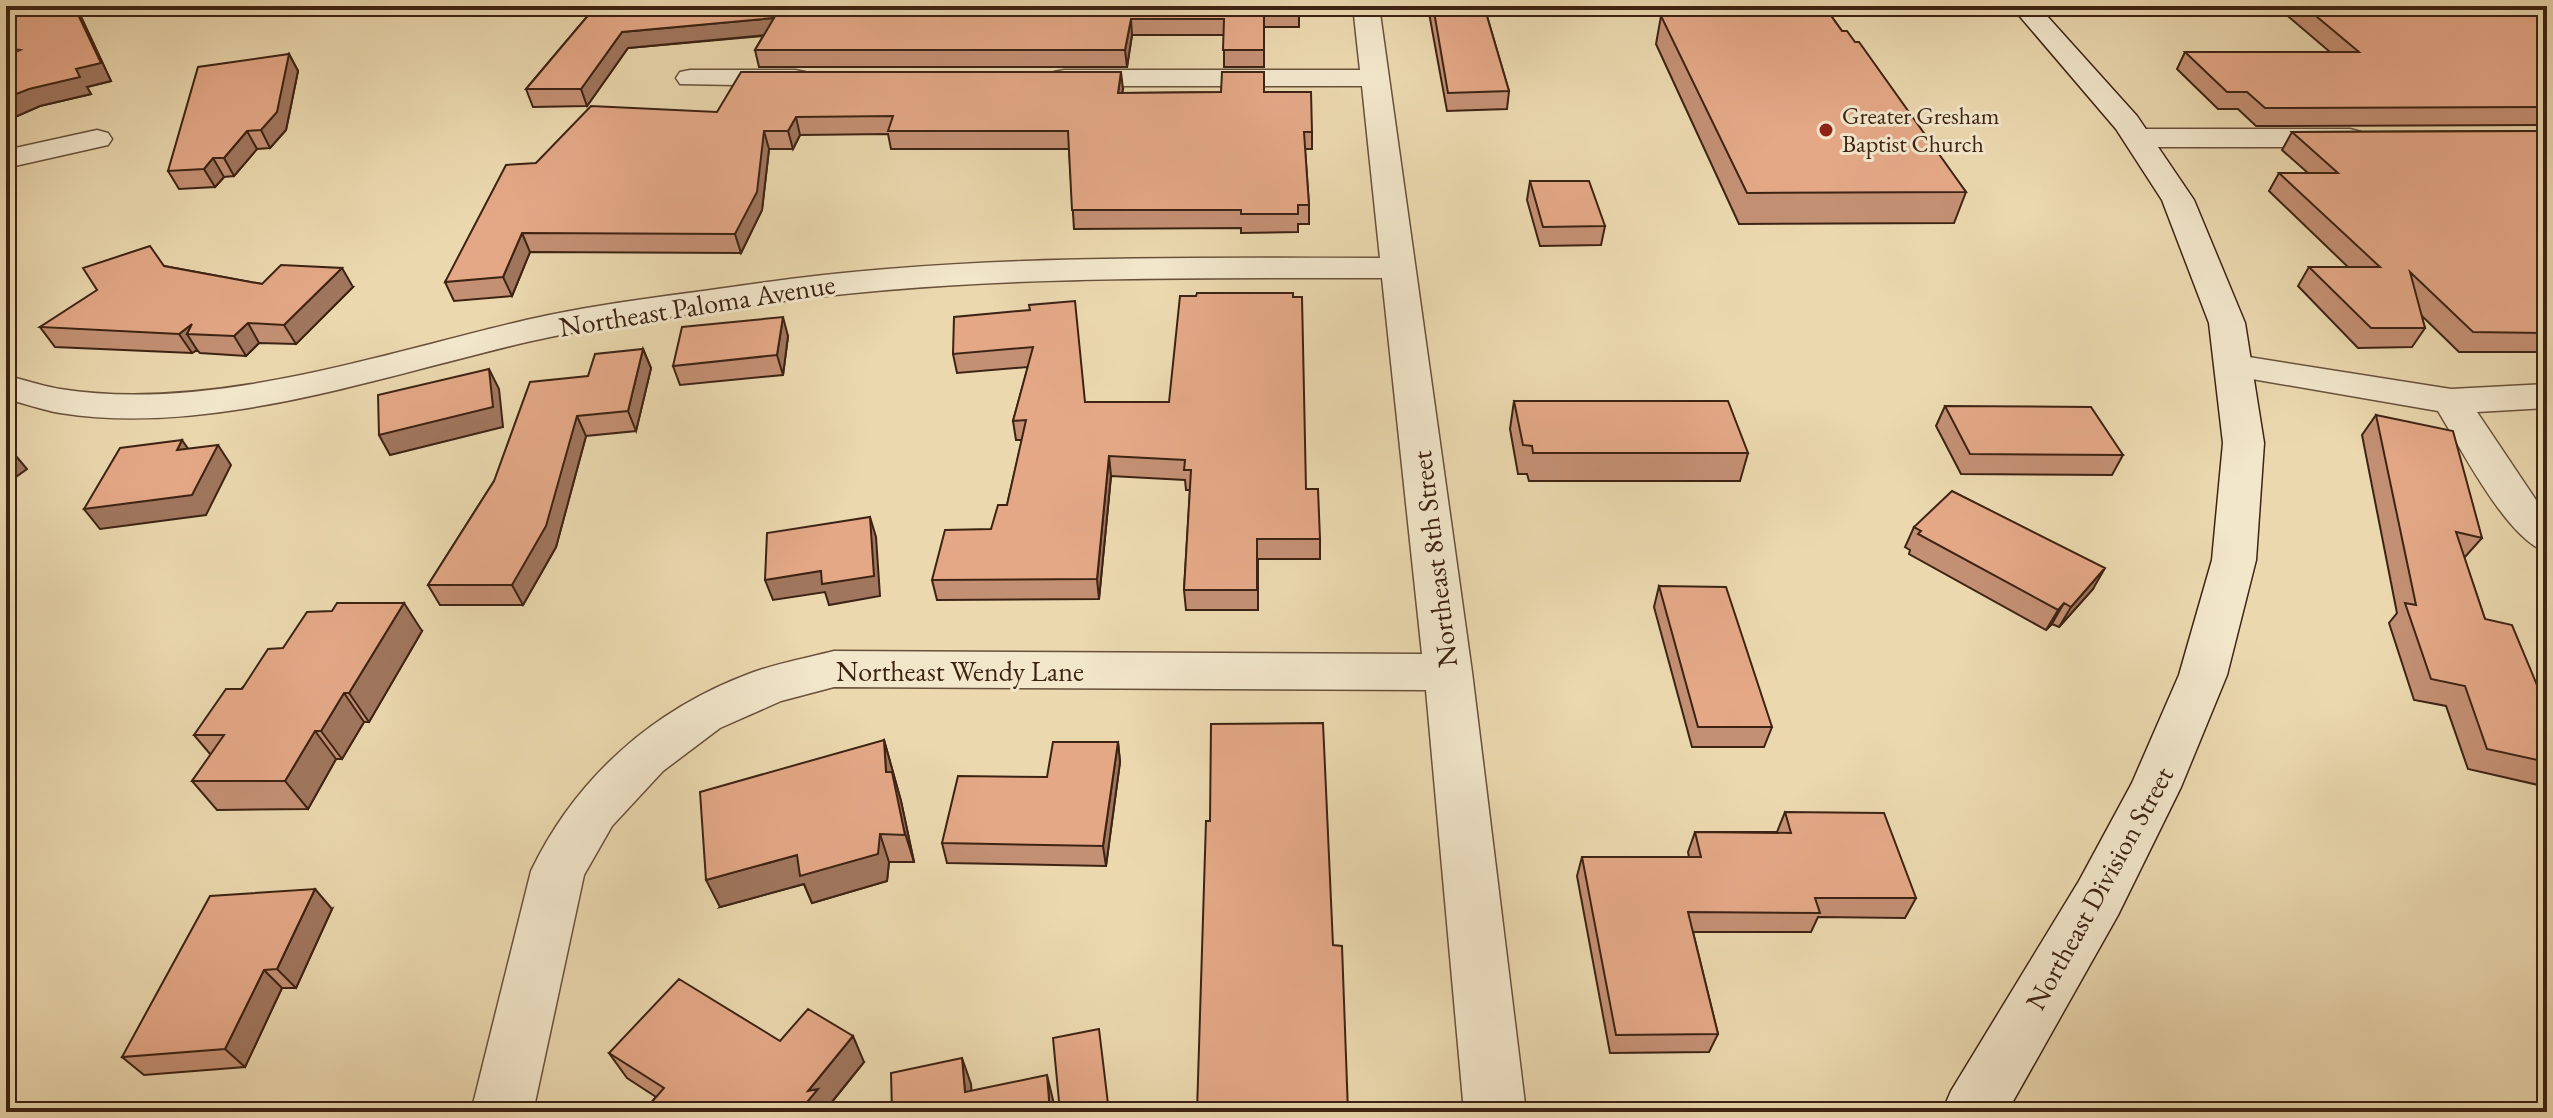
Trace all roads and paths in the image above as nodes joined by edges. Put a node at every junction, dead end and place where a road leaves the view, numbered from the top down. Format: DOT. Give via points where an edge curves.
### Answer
graph roads {
  1 [pos="1366,6"];
  2 [pos="2024,6"];
  3 [pos="690,78"];
  4 [pos="817,78"];
  5 [pos="1040,78"];
  6 [pos="1375,78"];
  7 [pos="2140,138"];
  8 [pos="2375,138"];
  9 [pos="97,139"];
  10 [pos="6,159"];
  11 [pos="1398,268"];
  12 [pos="2236,366"];
  13 [pos="6,387"];
  14 [pos="2547,396"];
  15 [pos="2451,401"];
  16 [pos="2547,537"];
  17 [pos="1448,672"];
  18 [pos="502,1112"];
  19 [pos="1495,1112"];
  20 [pos="1973,1112"];
  1 -- 6 [label="street, Northeast 8th Street"];
  2 -- 7 [label="street, Northeast Division Street"];
  3 -- 4 [label="street"];
  5 -- 6 [label="street"];
  6 -- 11 [label="street, Northeast 8th Street"];
  7 -- 8 [label="street"];
  7 -- 12 [label="street, Northeast Division Street" via="2193,233"];
  9 -- 10 [label="street"];
  11 -- 13 [label="street, Northeast Paloma Avenue" via="1072,268 862,281 532,330 263,395 156,406 61,401"];
  11 -- 17 [label="street, Northeast 8th Street"];
  12 -- 15 [label="street"];
  12 -- 20 [label="street, Northeast Division Street" via="2242,420 2241,506 2232,572 2207,668 2183,732 2116,870"];
  14 -- 15 [label="street"];
  15 -- 16 [label="street" via="2521,510"];
  17 -- 18 [label="street, Northeast Wendy Lane" via="834,669 768,686 703,715 645,757 594,811 558,871"];
  17 -- 19 [label="street, Northeast 8th Street"];
}
